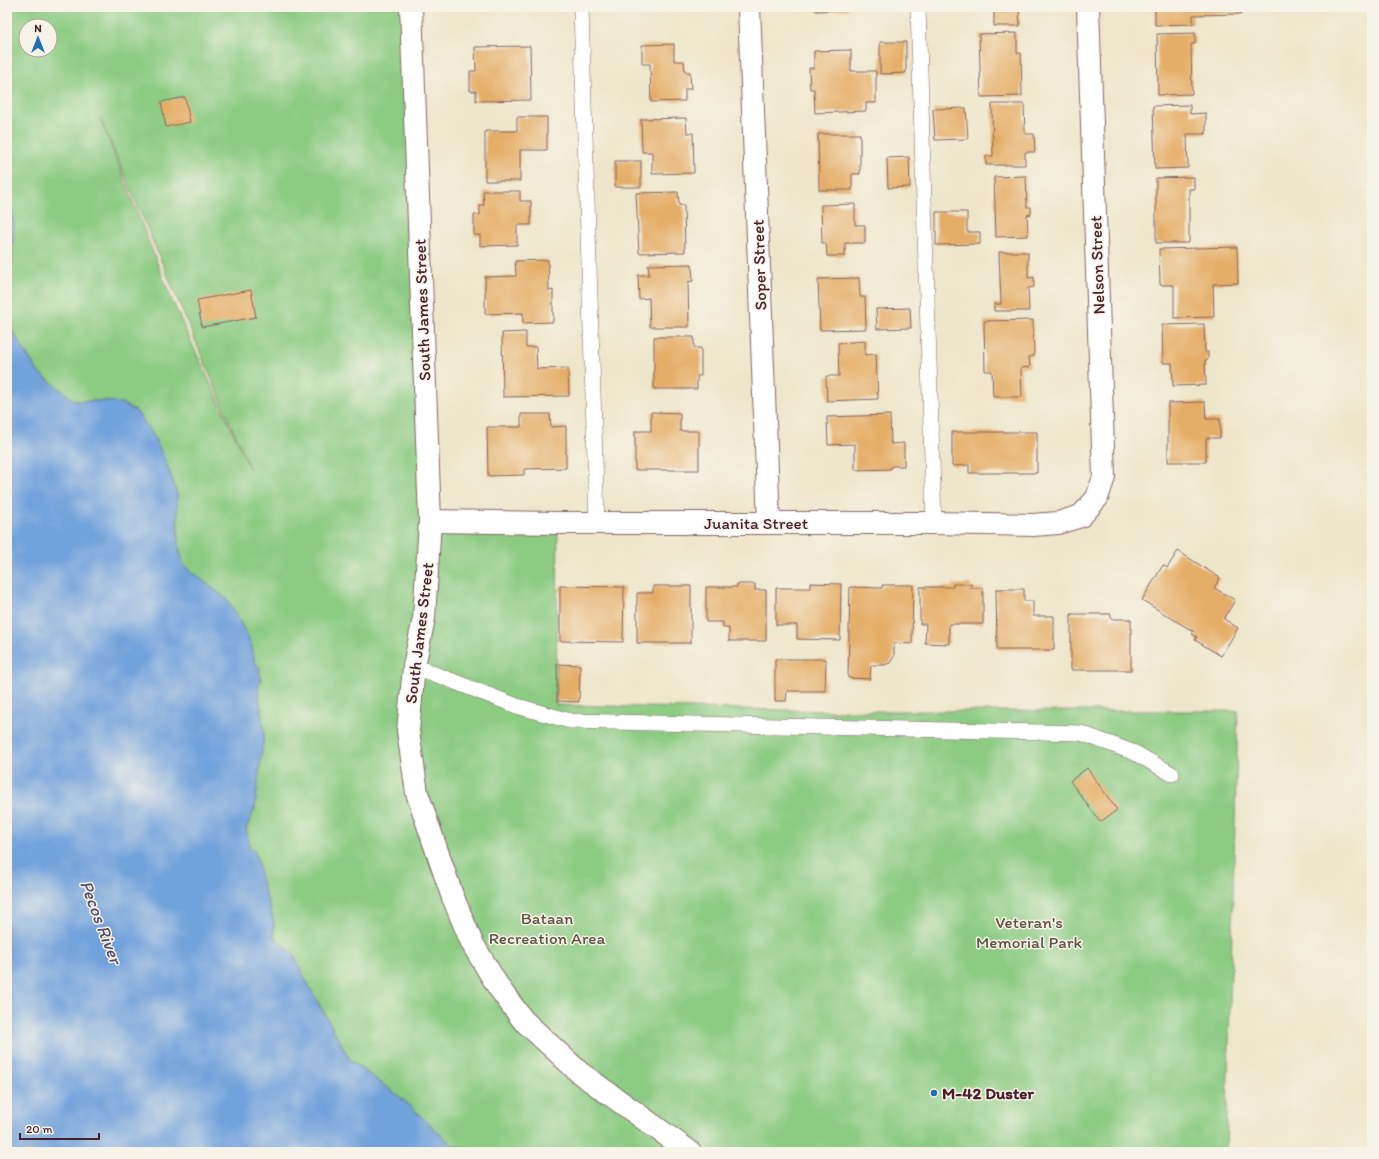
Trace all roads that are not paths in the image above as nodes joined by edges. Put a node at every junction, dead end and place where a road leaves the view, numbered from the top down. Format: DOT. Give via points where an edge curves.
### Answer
graph roads {
  1 [pos="411,7"];
  2 [pos="581,7"];
  3 [pos="749,7"];
  4 [pos="918,7"];
  5 [pos="1088,7"];
  6 [pos="1081,516"];
  7 [pos="430,521"];
  8 [pos="597,522"];
  9 [pos="769,522"];
  10 [pos="934,523"];
  11 [pos="414,666"];
  12 [pos="1172,774"];
  13 [pos="690,1152"];
  1 -- 7 [label="street, South James Street"];
  2 -- 8 [label="lane"];
  3 -- 9 [label="street, Soper Street"];
  4 -- 10 [label="lane"];
  5 -- 6 [label="street, Nelson Street" via="1104,477 1097,498"];
  6 -- 10 [label="street, Juanita Street" via="1058,523 1033,525"];
  7 -- 8 [label="street, Juanita Street"];
  7 -- 11 [label="street, South James Street" via="424,618"];
  8 -- 9 [label="street, Juanita Street"];
  9 -- 10 [label="street, Juanita Street"];
  11 -- 12 [label="lane" via="517,706 570,721 1081,733 1135,753"];
  11 -- 13 [label="street, South James Street" via="408,731 417,793 452,895 472,943 499,988 523,1020 580,1073"];
}
